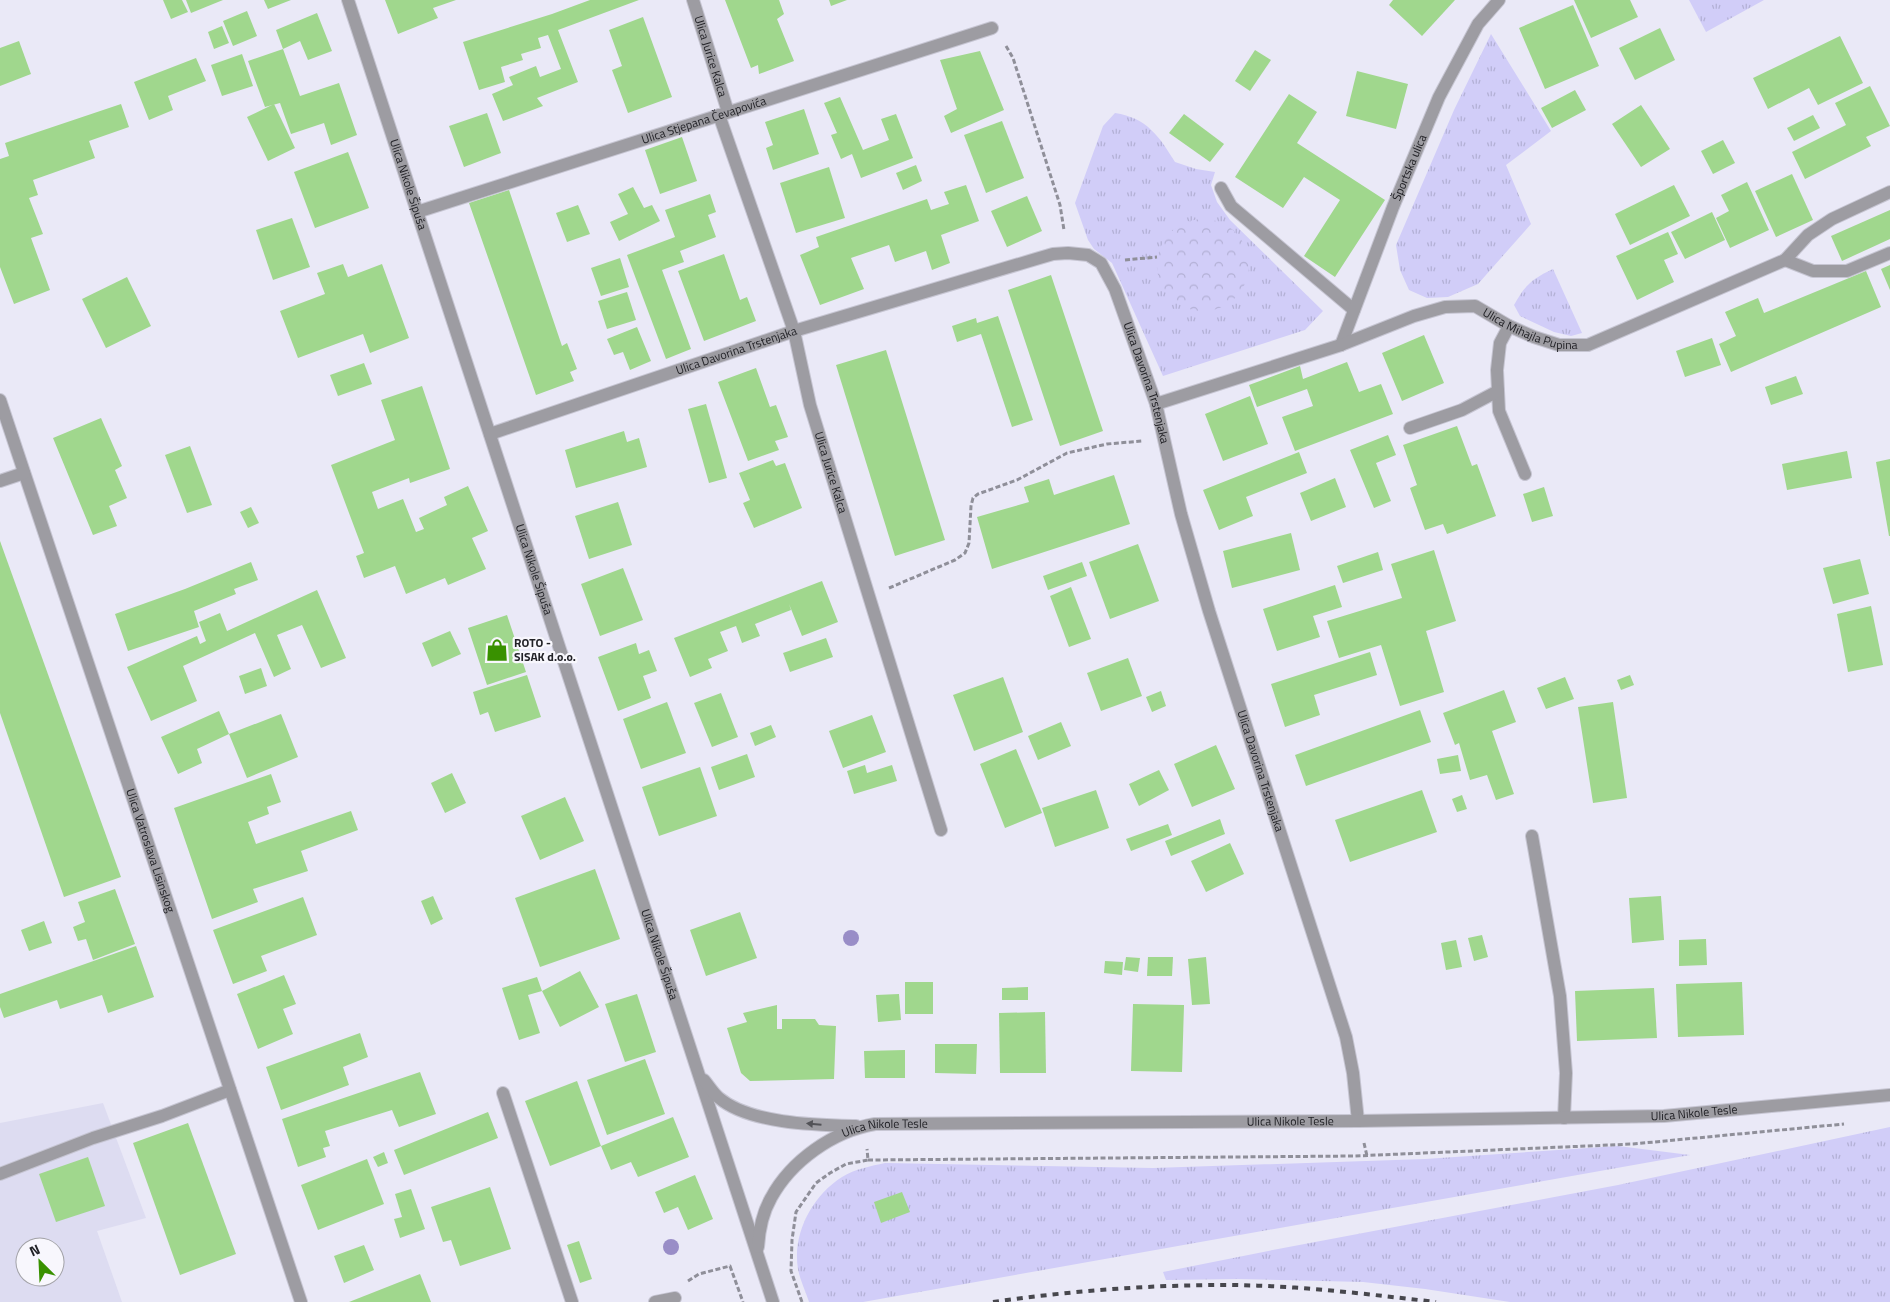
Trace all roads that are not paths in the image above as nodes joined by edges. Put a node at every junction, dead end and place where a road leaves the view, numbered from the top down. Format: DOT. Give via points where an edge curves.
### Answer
graph roads {
  1 [pos="348,0"];
  2 [pos="693,0"];
  3 [pos="1499,0"];
  4 [pos="992,28"];
  5 [pos="724,114"];
  6 [pos="1220,188"];
  7 [pos="1890,192"];
  8 [pos="417,212"];
  9 [pos="1890,253"];
  10 [pos="1785,260"];
  11 [pos="1354,310"];
  12 [pos="1509,326"];
  13 [pos="794,331"];
  14 [pos="1341,345"];
  15 [pos="1498,391"];
  16 [pos="0,400"];
  17 [pos="1156,404"];
  18 [pos="1410,428"];
  19 [pos="490,434"];
  20 [pos="24,473"];
  21 [pos="1525,474"];
  22 [pos="0,482"];
  23 [pos="940,830"];
  24 [pos="1532,836"];
  25 [pos="699,1074"];
  26 [pos="230,1090"];
  27 [pos="503,1093"];
  28 [pos="1890,1095"];
  29 [pos="1564,1118"];
  30 [pos="1358,1121"];
  31 [pos="863,1126"];
  32 [pos="0,1174"];
  33 [pos="757,1252"];
  34 [pos="675,1298"];
  35 [pos="301,1302"];
  36 [pos="572,1302"];
  37 [pos="655,1302"];
  38 [pos="773,1302"];
  1 -- 8 [label="street, Ulica Nikole Šipuša"];
  2 -- 5 [label="street, Ulica Jurice Kalca"];
  3 -- 11 [label="street, Športska ulica" via="1478,24 1439,97"];
  4 -- 5 [label="street, Ulica Stjepana Čevapovića"];
  5 -- 8 [label="street, Ulica Stjepana Čevapovića"];
  5 -- 13 [label="street, Ulica Jurice Kalca"];
  6 -- 11 [label="street" via="1231,206"];
  7 -- 10 [label="street, Ulica Mihajla Pupina" via="1832,219 1808,235"];
  8 -- 19 [label="street, Ulica Nikole Šipuša"];
  9 -- 10 [label="street" via="1847,271 1813,271"];
  10 -- 12 [label="street, Ulica Mihajla Pupina" via="1588,345 1559,345"];
  11 -- 14 [label="street, Športska ulica"];
  12 -- 14 [label="street, Ulica Mihajla Pupina" via="1475,306 1445,307"];
  12 -- 15 [label="street" via="1500,343"];
  13 -- 17 [label="street, Ulica Davorina Trstenjaka" via="1053,254 1088,255 1101,263 1115,289"];
  13 -- 19 [label="street, Ulica Davorina Trstenjaka"];
  13 -- 23 [label="street, Ulica Jurice Kalca" via="810,405"];
  14 -- 17 [label="street, Ulica Mihajla Pupina"];
  15 -- 18 [label="street" via="1462,410"];
  15 -- 21 [label="street" via="1499,411"];
  16 -- 20 [label="street, Ulica Vatroslava Lisinskog"];
  17 -- 30 [label="street, Ulica Davorina Trstenjaka" via="1182,520 1209,611 1346,1037"];
  19 -- 25 [label="street, Ulica Nikole Šipuša"];
  20 -- 22 [label="street"];
  20 -- 26 [label="street, Ulica Vatroslava Lisinskog"];
  24 -- 29 [label="street" via="1560,996 1566,1073"];
  31 -- 25 [label="street, one-way" via="815,1125 751,1114 719,1098"];
  25 -- 33 [label="street, Ulica Nikole Šipuša"];
  26 -- 32 [label="street"];
  26 -- 35 [label="street, Ulica Vatroslava Lisinskog"];
  27 -- 36 [label="street"];
  28 -- 29 [label="street, Ulica Nikole Tesle" via="1664,1116"];
  29 -- 30 [label="street, Ulica Nikole Tesle"];
  30 -- 31 [label="street, Ulica Nikole Tesle"];
  31 -- 33 [label="street, Ulica Nikole Tesle" via="827,1142 789,1174 771,1198"];
  33 -- 38 [label="street, Ulica Nikole Šipuša"];
  34 -- 37 [label="street"];
}
